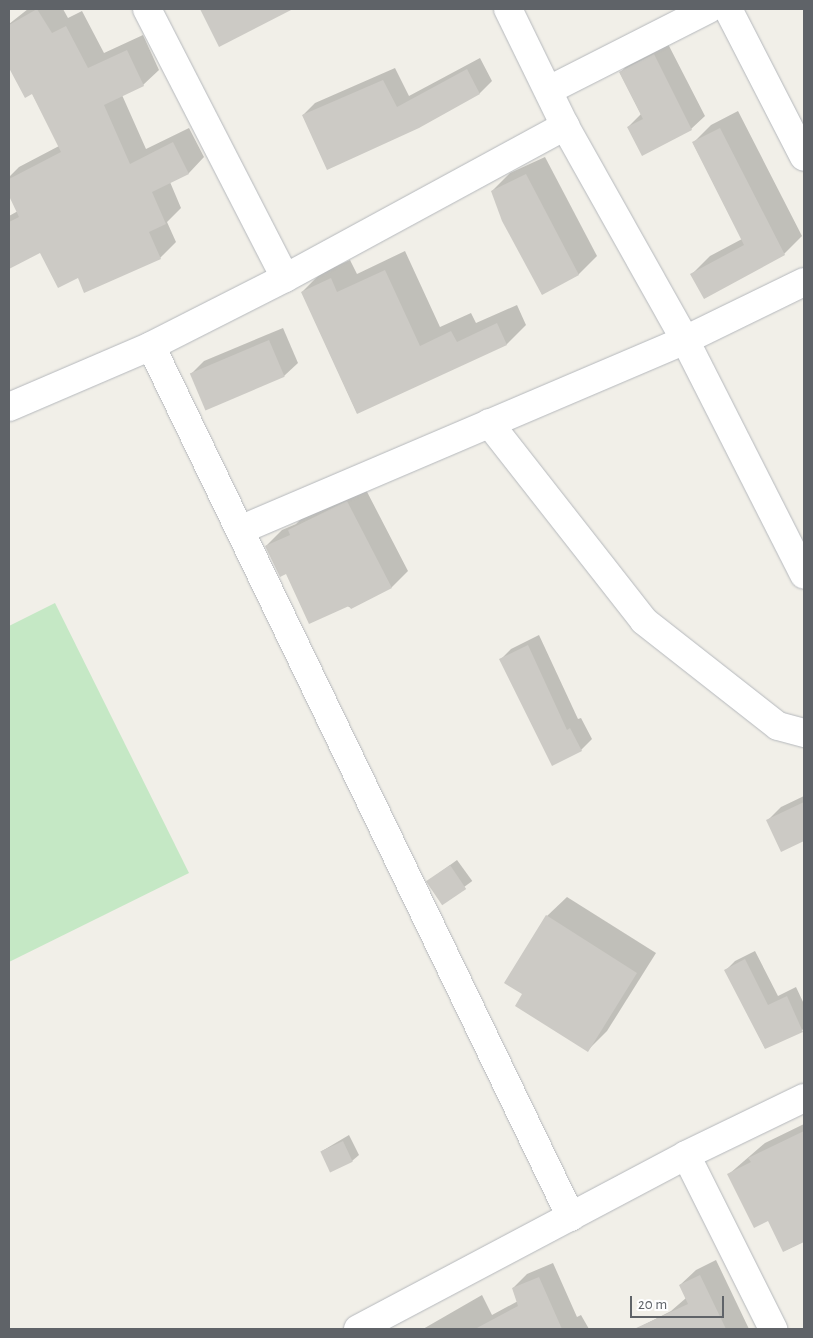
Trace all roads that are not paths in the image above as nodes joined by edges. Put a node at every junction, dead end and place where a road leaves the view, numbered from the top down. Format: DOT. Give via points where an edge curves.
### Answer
graph roads {
  1 [pos="148,9"];
  2 [pos="508,9"];
  3 [pos="709,9"];
  4 [pos="728,9"];
  5 [pos="549,90"];
  6 [pos="565,126"];
  7 [pos="804,157"];
  8 [pos="285,278"];
  9 [pos="804,282"];
  10 [pos="685,340"];
  11 [pos="151,346"];
  12 [pos="9,407"];
  13 [pos="489,423"];
  14 [pos="240,530"];
  15 [pos="804,575"];
  16 [pos="804,733"];
  17 [pos="804,1098"];
  18 [pos="686,1155"];
  19 [pos="571,1217"];
  20 [pos="368,1327"];
  21 [pos="773,1329"];
  1 -- 8 [label="street"];
  2 -- 5 [label="street"];
  3 -- 5 [label="street"];
  4 -- 7 [label="street"];
  5 -- 6 [label="street"];
  6 -- 8 [label="street"];
  6 -- 10 [label="street"];
  8 -- 11 [label="street"];
  9 -- 10 [label="street"];
  10 -- 13 [label="street"];
  10 -- 15 [label="street"];
  11 -- 12 [label="street"];
  11 -- 14 [label="street"];
  13 -- 14 [label="street"];
  13 -- 16 [label="street" via="644,621 778,726"];
  14 -- 19 [label="street"];
  17 -- 18 [label="street"];
  18 -- 19 [label="street"];
  18 -- 21 [label="street"];
  19 -- 20 [label="street"];
}
